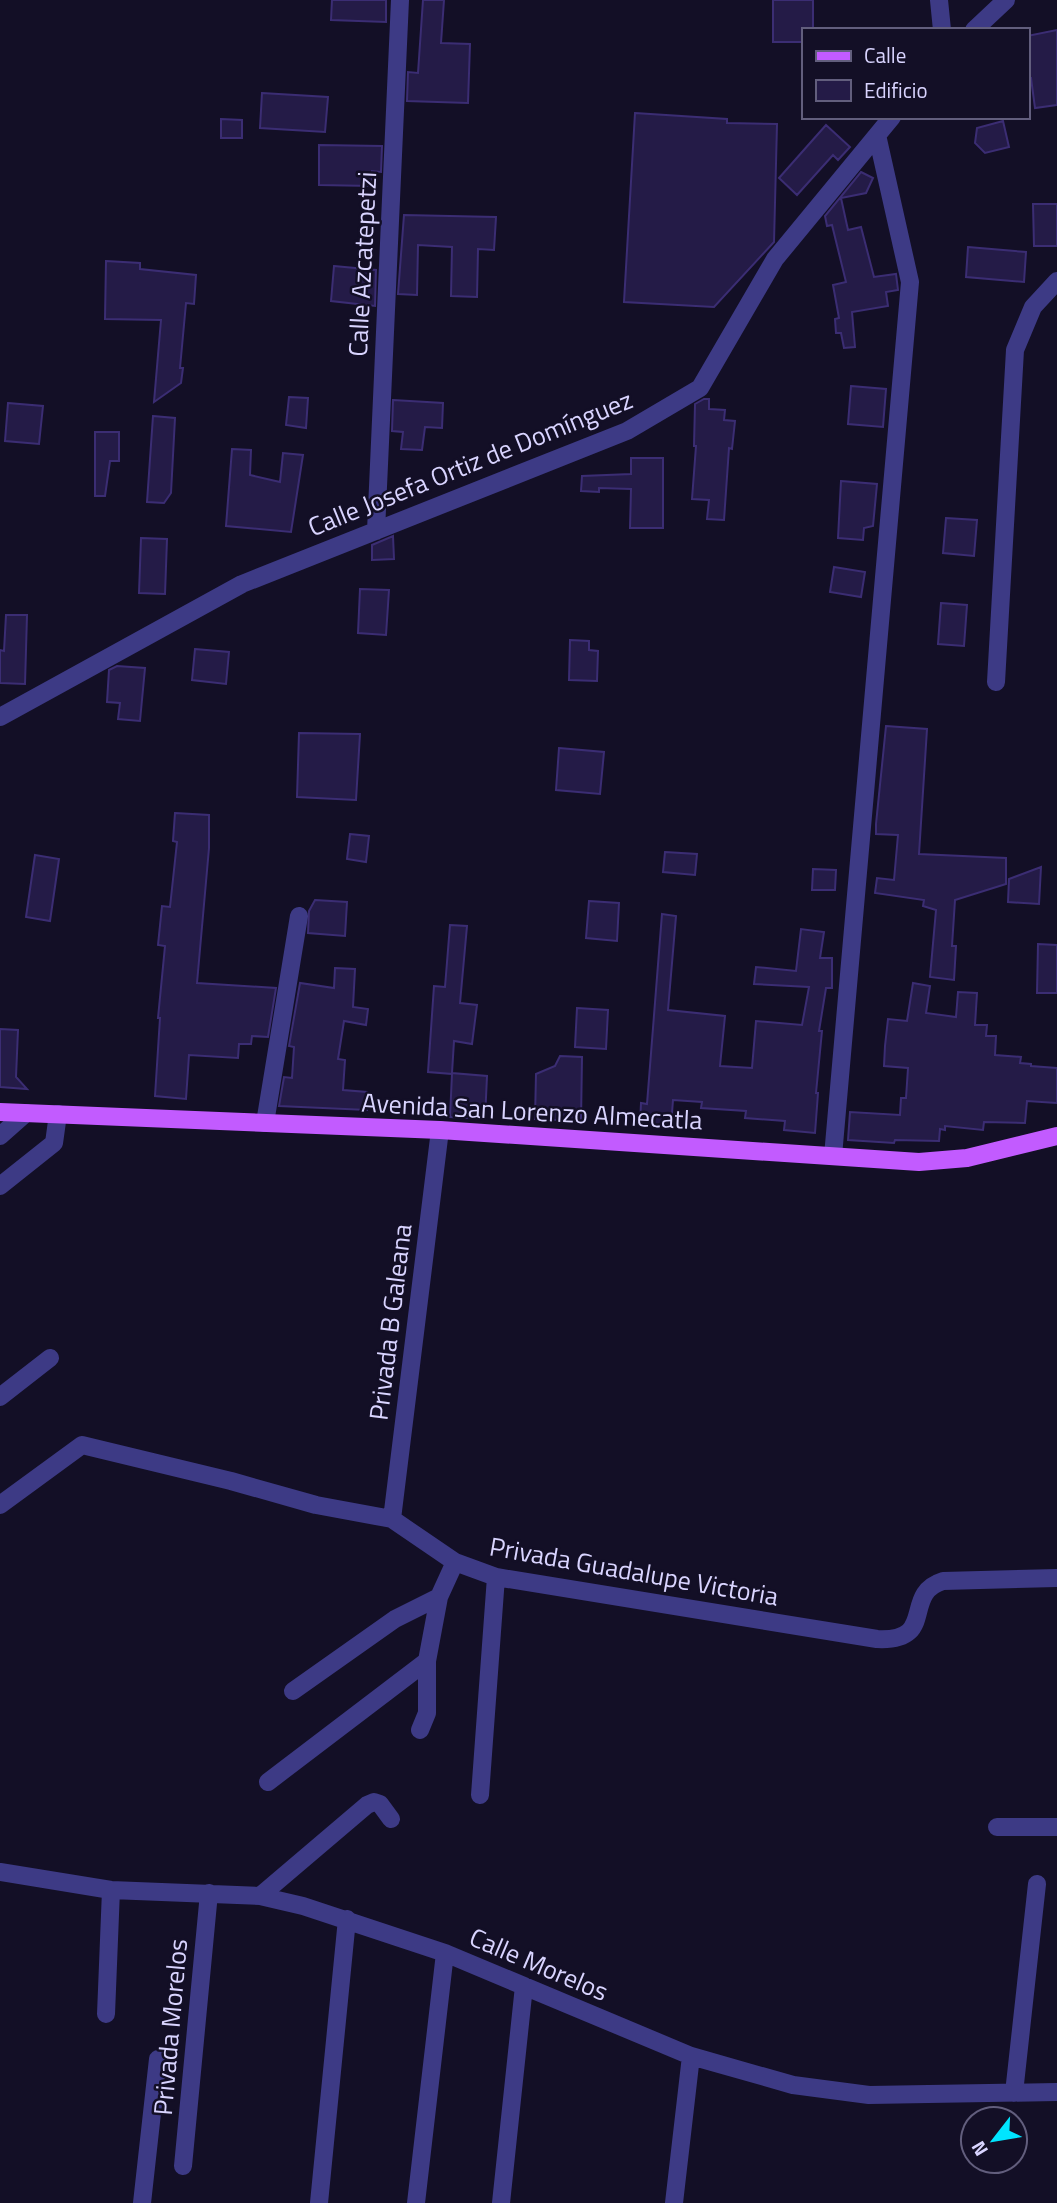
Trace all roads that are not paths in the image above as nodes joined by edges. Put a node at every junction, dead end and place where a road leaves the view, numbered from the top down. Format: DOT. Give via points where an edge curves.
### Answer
graph roads {
  1 [pos="400,0"];
  2 [pos="939,0"];
  3 [pos="1006,0"];
  4 [pos="942,28"];
  5 [pos="976,28"];
  6 [pos="890,119"];
  7 [pos="877,135"];
  8 [pos="1057,281"];
  9 [pos="376,531"];
  10 [pos="996,682"];
  11 [pos="0,717"];
  12 [pos="299,916"];
  13 [pos="0,1112"];
  14 [pos="26,1113"];
  15 [pos="58,1114"];
  16 [pos="265,1123"];
  17 [pos="440,1130"];
  18 [pos="0,1136"];
  19 [pos="1057,1136"];
  20 [pos="833,1156"];
  21 [pos="0,1186"];
  22 [pos="50,1358"];
  23 [pos="0,1397"];
  24 [pos="0,1505"];
  25 [pos="392,1519"];
  26 [pos="455,1562"];
  27 [pos="496,1577"];
  28 [pos="1057,1578"];
  29 [pos="439,1597"];
  30 [pos="427,1661"];
  31 [pos="293,1690"];
  32 [pos="420,1730"];
  33 [pos="268,1782"];
  34 [pos="480,1795"];
  35 [pos="391,1819"];
  36 [pos="1057,1826"];
  37 [pos="997,1827"];
  38 [pos="0,1872"];
  39 [pos="1037,1884"];
  40 [pos="111,1890"];
  41 [pos="209,1893"];
  42 [pos="260,1896"];
  43 [pos="347,1919"];
  44 [pos="445,1953"];
  45 [pos="524,1986"];
  46 [pos="106,2014"];
  47 [pos="691,2056"];
  48 [pos="158,2059"];
  49 [pos="1057,2092"];
  50 [pos="1014,2093"];
  51 [pos="183,2166"];
  52 [pos="142,2203"];
  53 [pos="319,2203"];
  54 [pos="416,2203"];
  55 [pos="501,2203"];
  56 [pos="674,2203"];
  1 -- 9 [label="street, Calle Azcatepetzi"];
  2 -- 4 [label="street"];
  3 -- 5 [label="street"];
  6 -- 7 [label="street, Calle Josefa Ortiz de Domínguez"];
  7 -- 9 [label="street, Calle Josefa Ortiz de Domínguez" via="775,259 700,388 626,431"];
  7 -- 20 [label="street" via="910,282"];
  8 -- 10 [label="street" via="1033,307 1015,350"];
  9 -- 11 [label="street, Calle Josefa Ortiz de Domínguez" via="242,584"];
  12 -- 16 [label="street"];
  13 -- 14 [label="main road, Avenida San Lorenzo Almecatla"];
  14 -- 15 [label="main road, Avenida San Lorenzo Almecatla"];
  14 -- 18 [label="street"];
  15 -- 16 [label="main road, Avenida San Lorenzo Almecatla"];
  15 -- 21 [label="street" via="54,1143"];
  16 -- 17 [label="main road, Avenida San Lorenzo Almecatla"];
  17 -- 20 [label="main road, Avenida San Lorenzo Almecatla"];
  17 -- 25 [label="street, Privada B Galeana"];
  19 -- 20 [label="main road, Avenida San Lorenzo Almecatla" via="967,1158 919,1162"];
  22 -- 23 [label="street"];
  24 -- 25 [label="street, Privada Guadalupe Victoria" via="82,1445 316,1505"];
  25 -- 26 [label="street, Privada Guadalupe Victoria"];
  26 -- 27 [label="street, Privada Guadalupe Victoria"];
  26 -- 29 [label="street"];
  27 -- 28 [label="street, Privada Guadalupe Victoria" via="897,1640 915,1623 932,1584"];
  27 -- 34 [label="street"];
  29 -- 30 [label="street"];
  29 -- 31 [label="street" via="395,1619"];
  30 -- 32 [label="street" via="427,1713"];
  30 -- 33 [label="street"];
  35 -- 42 [label="street" via="380,1804 367,1805"];
  36 -- 37 [label="street"];
  38 -- 40 [label="street, Calle Morelos"];
  39 -- 50 [label="street"];
  40 -- 41 [label="street, Calle Morelos"];
  40 -- 46 [label="street"];
  41 -- 42 [label="street, Calle Morelos"];
  41 -- 51 [label="street, Privada Morelos"];
  42 -- 43 [label="street, Calle Morelos"];
  43 -- 44 [label="street, Calle Morelos"];
  43 -- 53 [label="street"];
  44 -- 45 [label="street, Calle Morelos"];
  44 -- 54 [label="street"];
  45 -- 47 [label="street, Calle Morelos"];
  45 -- 55 [label="street"];
  47 -- 50 [label="street, Calle Morelos" via="793,2085 869,2095"];
  47 -- 56 [label="street"];
  48 -- 52 [label="street"];
  49 -- 50 [label="street, Calle Morelos"];
}
